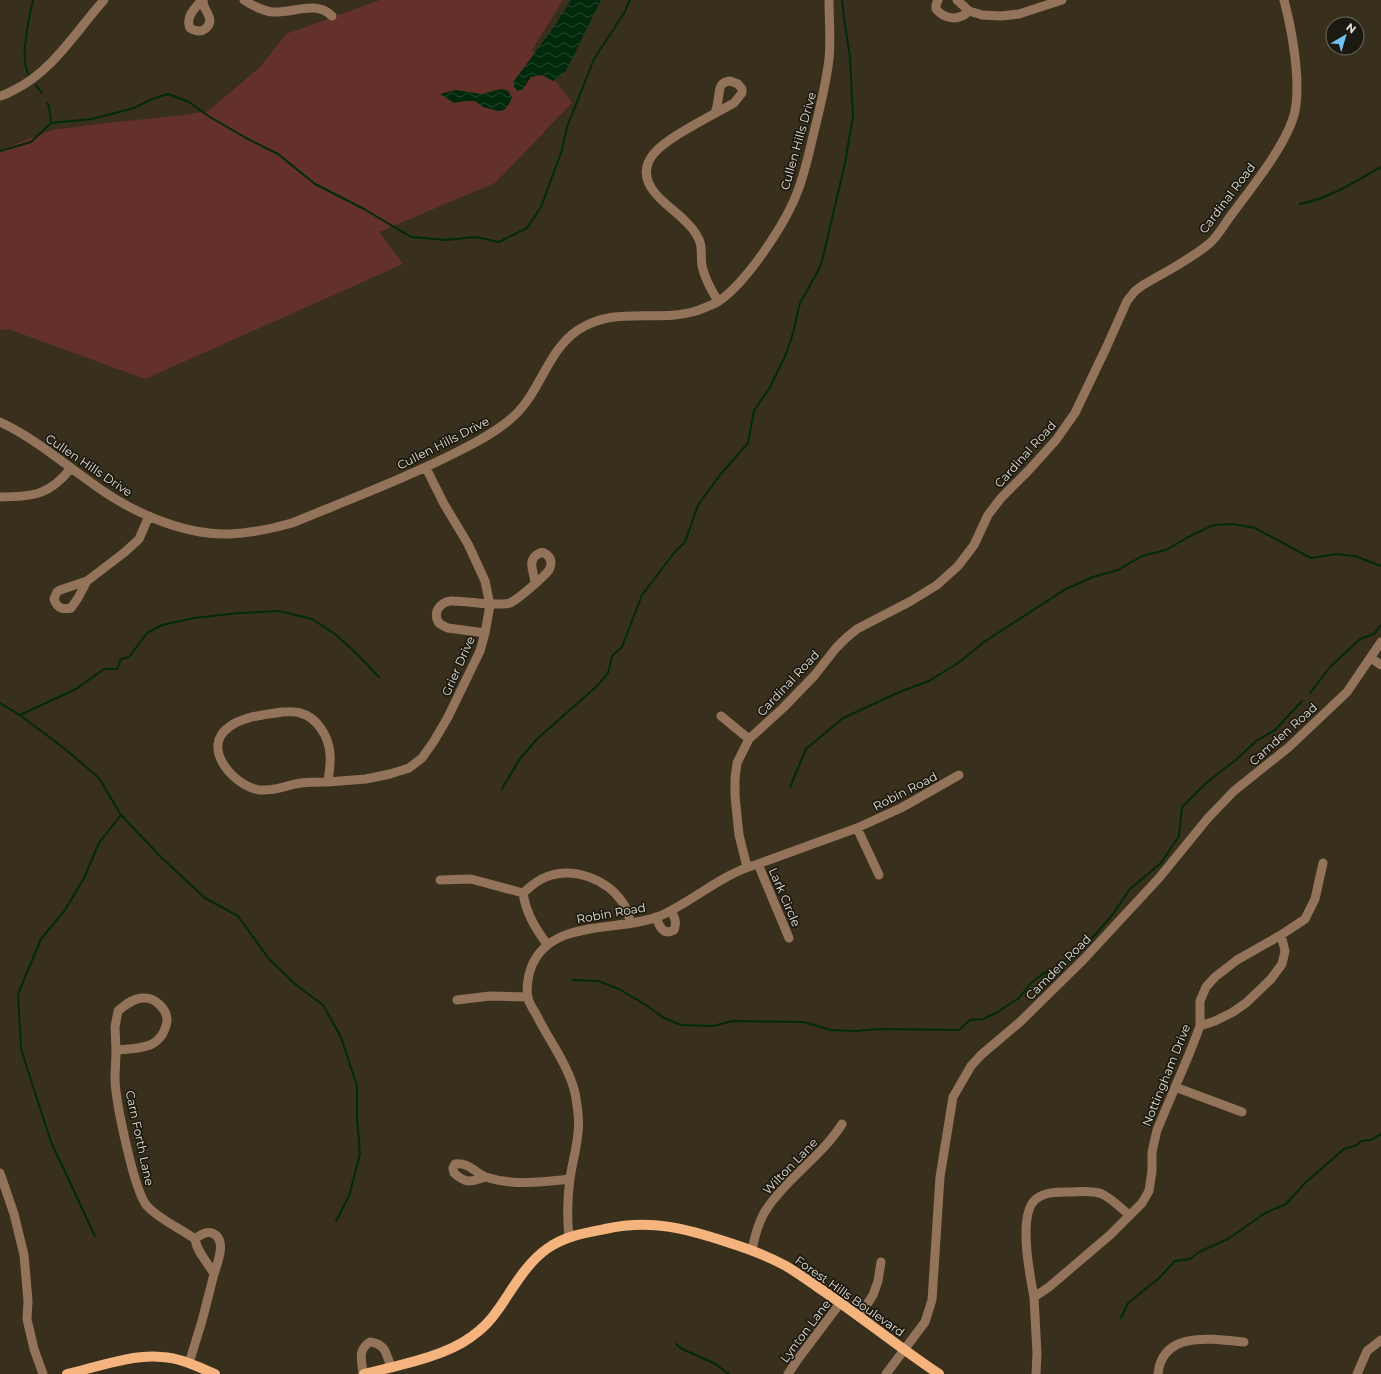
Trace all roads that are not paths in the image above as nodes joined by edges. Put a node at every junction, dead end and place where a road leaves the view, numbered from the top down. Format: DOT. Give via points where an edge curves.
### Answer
graph roads {
  1 [pos="104,0"];
  2 [pos="244,0"];
  3 [pos="829,0"];
  4 [pos="938,0"];
  5 [pos="957,0"];
  6 [pos="1062,0"];
  7 [pos="1284,0"];
  8 [pos="969,11"];
  9 [pos="332,16"];
  10 [pos="0,96"];
  11 [pos="715,113"];
  12 [pos="718,301"];
  13 [pos="0,422"];
  14 [pos="71,468"];
  15 [pos="426,468"];
  16 [pos="0,498"];
  17 [pos="149,516"];
  18 [pos="87,581"];
  19 [pos="535,584"];
  20 [pos="490,605"];
  21 [pos="485,633"];
  22 [pos="1381,642"];
  23 [pos="1371,658"];
  24 [pos="1381,665"];
  25 [pos="720,716"];
  26 [pos="749,739"];
  27 [pos="959,775"];
  28 [pos="328,782"];
  29 [pos="857,828"];
  30 [pos="1323,863"];
  31 [pos="758,864"];
  32 [pos="747,867"];
  33 [pos="879,875"];
  34 [pos="440,880"];
  35 [pos="523,893"];
  36 [pos="671,911"];
  37 [pos="656,917"];
  38 [pos="631,923"];
  39 [pos="1281,935"];
  40 [pos="790,938"];
  41 [pos="547,944"];
  42 [pos="528,997"];
  43 [pos="457,1000"];
  44 [pos="1200,1026"];
  45 [pos="116,1050"];
  46 [pos="1175,1087"];
  47 [pos="1242,1112"];
  48 [pos="842,1124"];
  49 [pos="0,1173"];
  50 [pos="485,1177"];
  51 [pos="570,1179"];
  52 [pos="1129,1215"];
  53 [pos="569,1237"];
  54 [pos="195,1239"];
  55 [pos="752,1250"];
  56 [pos="881,1262"];
  57 [pos="214,1274"];
  58 [pos="1034,1298"];
  59 [pos="841,1302"];
  60 [pos="859,1317"];
  61 [pos="1381,1340"];
  62 [pos="1244,1342"];
  63 [pos="904,1351"];
  64 [pos="189,1363"];
  65 [pos="391,1367"];
  66 [pos="43,1374"];
  67 [pos="68,1374"];
  68 [pos="215,1374"];
  69 [pos="364,1374"];
  70 [pos="788,1374"];
  71 [pos="886,1374"];
  72 [pos="939,1374"];
  73 [pos="1036,1374"];
  74 [pos="1158,1374"];
  75 [pos="1357,1374"];
  1 -- 10 [label="street" via="64,49 36,77"];
  2 -- 9 [label="street" via="265,10 280,12 313,6 323,8"];
  3 -- 12 [label="street, Cullen Hills Drive" via="830,56 825,90 797,194 780,225 747,274"];
  4 -- 8 [label="street" via="936,10 945,17 957,18"];
  5 -- 8 [label="street"];
  6 -- 8 [label="street" via="1019,14 982,15"];
  7 -- 26 [label="street, Cardinal Road" via="1297,81 1296,110 1285,138 1244,197 1211,242 1135,291 1127,302 1075,412 1056,440 988,515 974,544 958,566 937,586 857,629 846,638 814,676"];
  11 -- 12 [label="street" via="668,139 649,161 646,174 649,184 656,193 691,226 701,242 704,274"];
  12 -- 15 [label="street, Cullen Hills Drive" via="687,313 609,316 580,328 570,335 555,353 525,404 515,415 487,436"];
  13 -- 14 [label="street, Cullen Hills Drive"];
  14 -- 16 [label="street" via="63,479 47,490 32,496"];
  14 -- 17 [label="street, Cullen Hills Drive" via="110,495"];
  15 -- 17 [label="street, Cullen Hills Drive" via="292,522 260,531 228,534 206,532 186,529"];
  15 -- 20 [label="street, Grier Drive" via="477,562 485,581"];
  17 -- 18 [label="street" via="132,546"];
  19 -- 20 [label="street" via="510,603"];
  20 -- 21 [label="street, Grier Drive"];
  20 -- 21 [label="street" via="451,601 441,605 436,612 439,623 448,628"];
  21 -- 28 [label="street, Grier Drive" via="480,651 448,717 422,758 409,768 390,774 366,780"];
  22 -- 23 [label="street, Camden Road"];
  23 -- 24 [label="street"];
  23 -- 63 [label="street, Camden Road" via="1347,692 1289,746 1234,791 1208,818 1159,878 1083,960 971,1066 953,1097 940,1177 932,1300 925,1322"];
  25 -- 26 [label="street"];
  26 -- 32 [label="street, Cardinal Road" via="737,763 734,779 739,835"];
  27 -- 29 [label="street, Robin Road" via="901,808"];
  28 -- 28 [label="street, Grier Drive" via="301,783 262,790 246,786 226,769 219,751 220,739 225,730 240,721 282,712 300,713 312,719 326,739 330,752"];
  29 -- 31 [label="street, Robin Road"];
  29 -- 33 [label="street"];
  30 -- 39 [label="street, Nottingham Drive" via="1311,909 1305,919"];
  31 -- 32 [label="street, Robin Road"];
  31 -- 40 [label="street, Lark Circle"];
  32 -- 36 [label="street, Robin Road" via="712,884"];
  34 -- 35 [label="street" via="472,879"];
  35 -- 38 [label="street" via="535,882 550,875 589,876 615,893 624,904"];
  35 -- 41 [label="street" via="527,911"];
  36 -- 37 [label="street, Robin Road"];
  36 -- 37 [label="street" via="676,925 671,932 663,931"];
  37 -- 38 [label="street, Robin Road"];
  38 -- 41 [label="street, Robin Road" via="576,932"];
  39 -- 44 [label="street, Nottingham Drive" via="1237,960 1214,977 1200,1001"];
  39 -- 44 [label="street" via="1285,951 1282,964 1271,979 1233,1012"];
  41 -- 42 [label="street, Robin Road" via="530,972"];
  42 -- 43 [label="street" via="490,996"];
  42 -- 51 [label="street" via="574,1092 579,1130"];
  44 -- 46 [label="street, Nottingham Drive"];
  45 -- 45 [label="street, Carn Forth Lane" via="143,1047 158,1040 167,1020 162,1006 147,997 132,1000 118,1011 115,1027"];
  45 -- 54 [label="street, Carn Forth Lane" via="115,1081 123,1128 139,1192 146,1205 155,1213"];
  46 -- 47 [label="street"];
  46 -- 52 [label="street, Nottingham Drive" via="1157,1130 1152,1152 1150,1191"];
  48 -- 55 [label="street, Wilton Lane" via="835,1136 767,1208 757,1230"];
  49 -- 66 [label="street" via="24,1254 27,1319"];
  50 -- 51 [label="street" via="536,1183"];
  51 -- 53 [label="street" via="566,1212"];
  52 -- 58 [label="street, Nottingham Drive" via="1110,1235"];
  52 -- 58 [label="street" via="1102,1194 1094,1192 1054,1192 1037,1198 1028,1210 1026,1244"];
  53 -- 55 [label="main road, Forest Hills Boulevard" via="622,1225 655,1225 696,1232"];
  53 -- 65 [label="main road, Forest Hills Boulevard" via="548,1248 533,1261 497,1312 472,1337 426,1358"];
  54 -- 57 [label="street" via="196,1246"];
  54 -- 57 [label="street" via="205,1233 217,1236 220,1249"];
  55 -- 59 [label="main road, Forest Hills Boulevard" via="785,1265"];
  56 -- 60 [label="street" via="873,1295"];
  57 -- 64 [label="street"];
  58 -- 73 [label="street"];
  59 -- 60 [label="main road, Forest Hills Boulevard"];
  59 -- 70 [label="street, Lynton Lane"];
  60 -- 63 [label="main road, Forest Hills Boulevard"];
  61 -- 75 [label="street" via="1367,1351"];
  62 -- 74 [label="street" via="1207,1338 1184,1341 1165,1354"];
  63 -- 71 [label="street, Camden Road"];
  63 -- 72 [label="main road, Forest Hills Boulevard"];
  64 -- 67 [label="main road" via="162,1357 136,1357"];
  64 -- 68 [label="main road"];
  65 -- 69 [label="main road, Forest Hills Boulevard"];
  65 -- 69 [label="street" via="382,1346 370,1342 362,1348 361,1353"];
}
